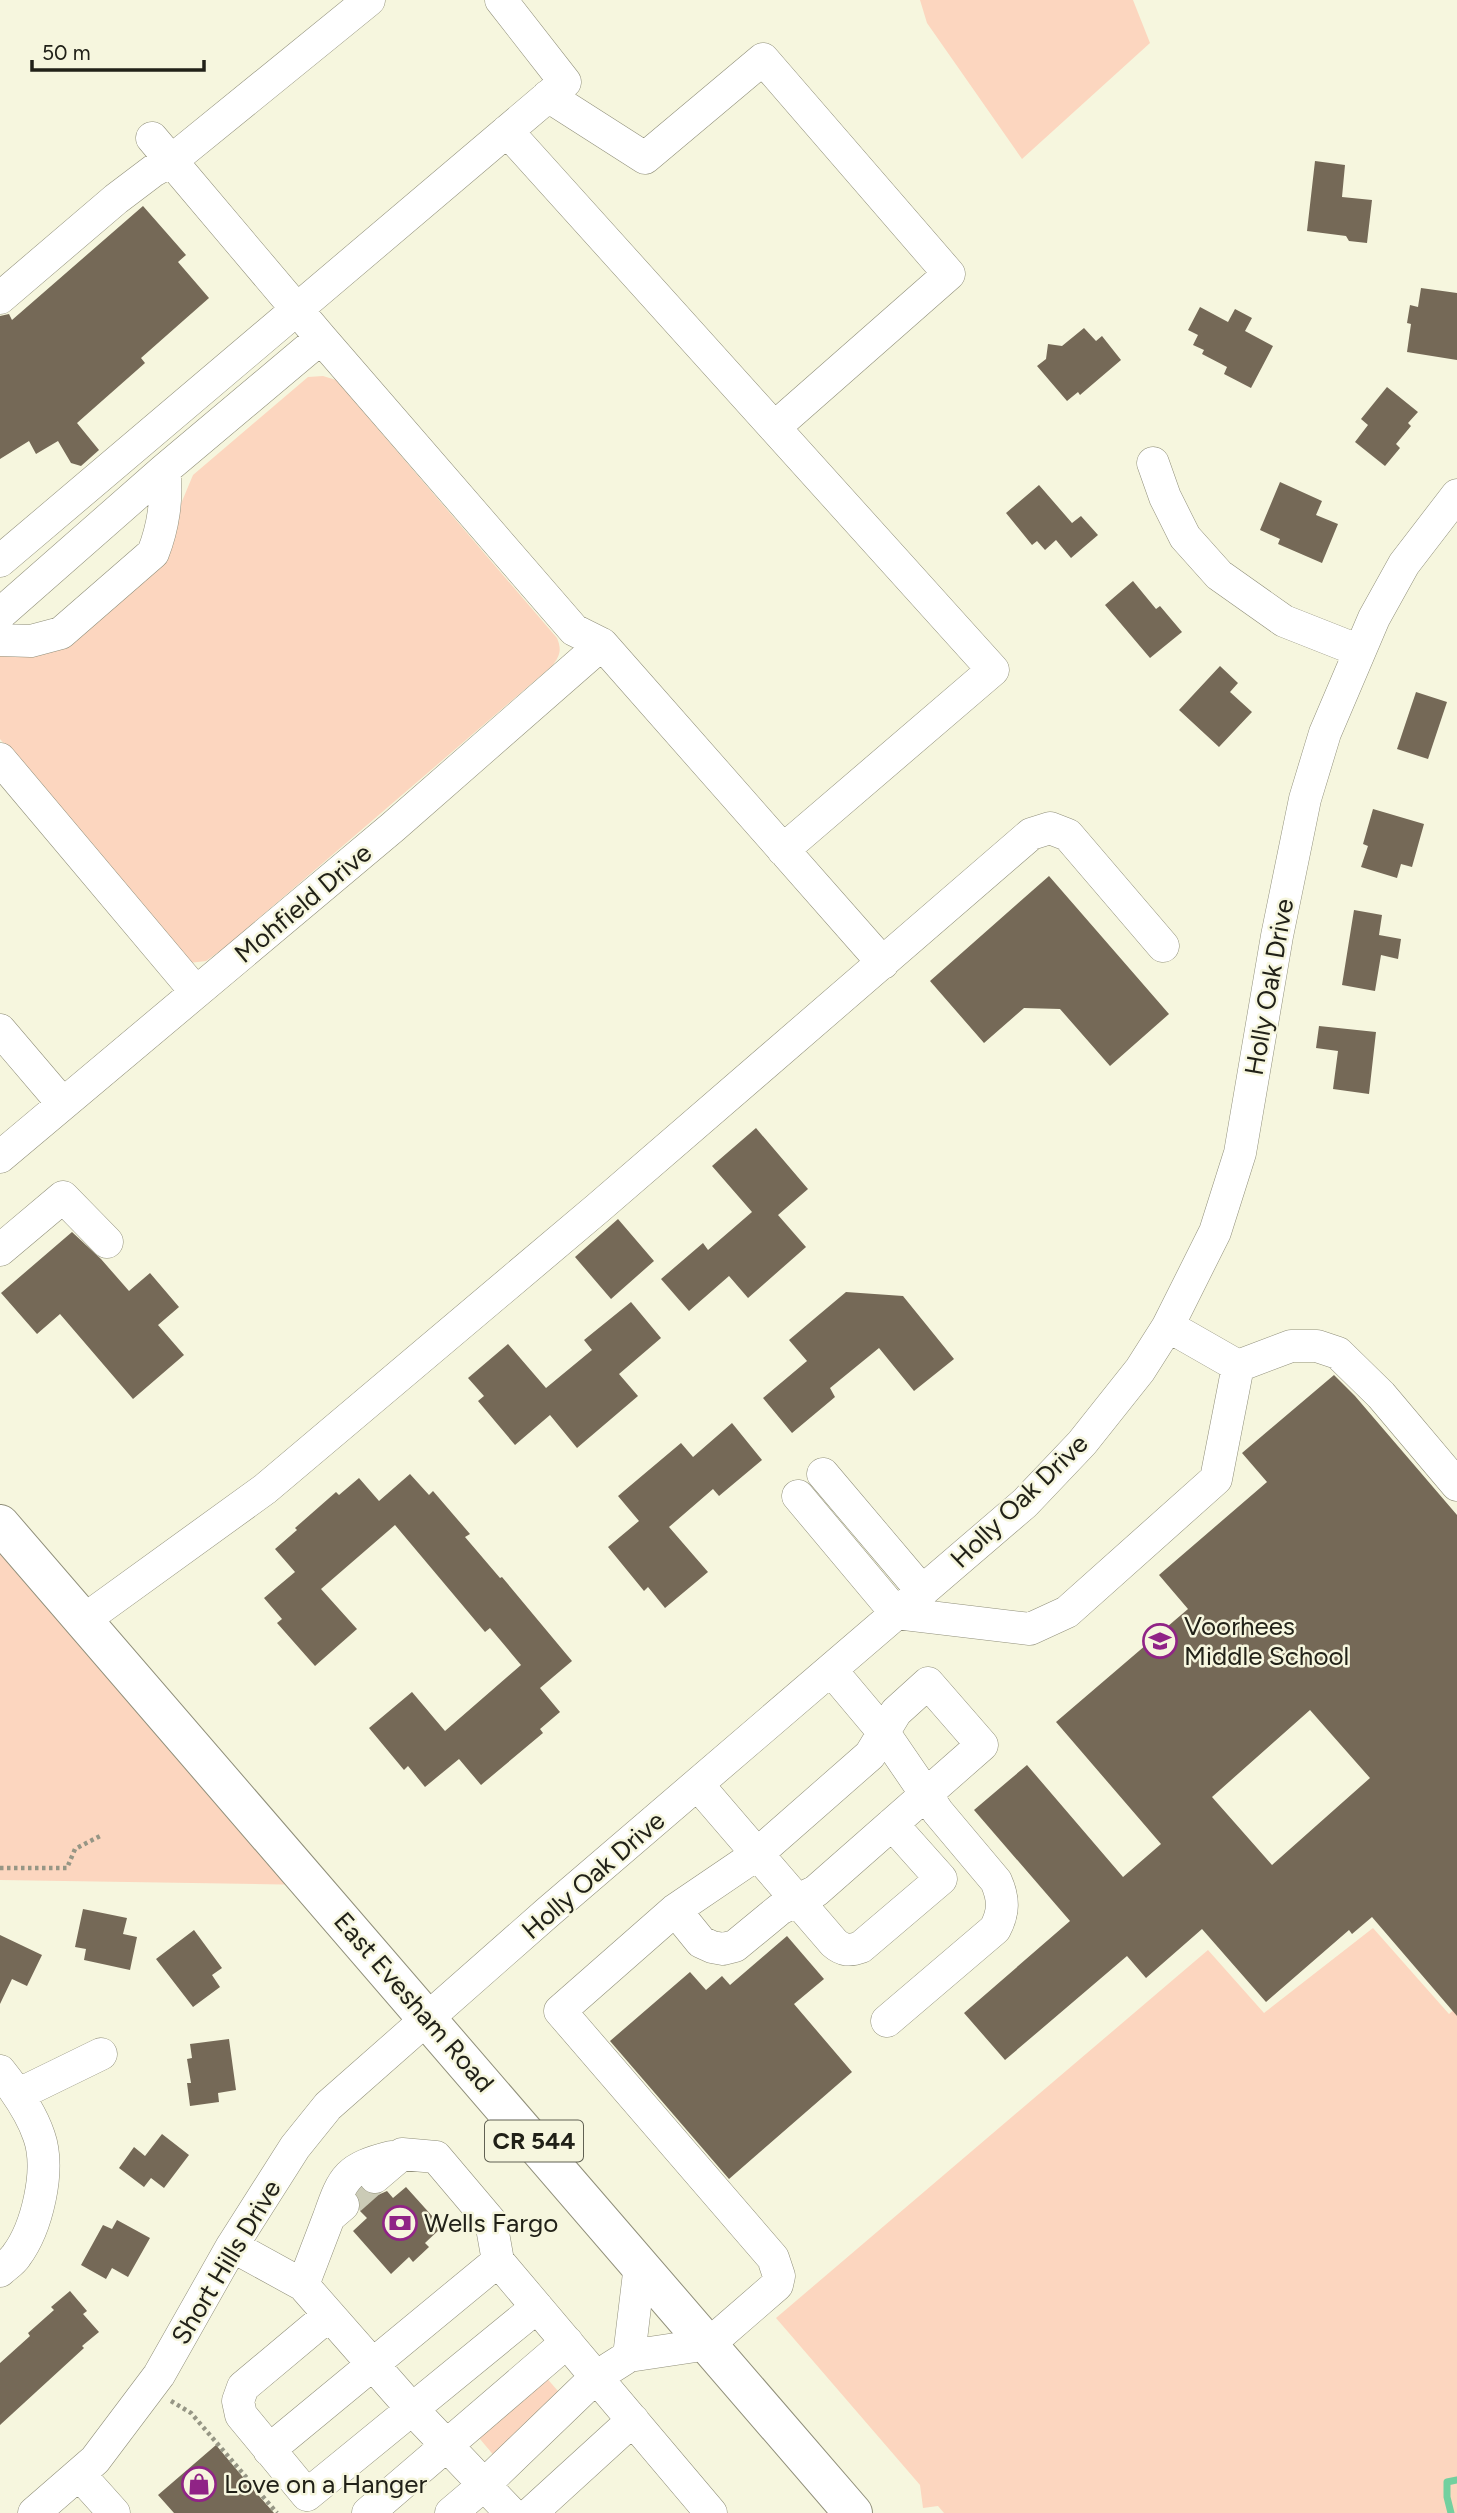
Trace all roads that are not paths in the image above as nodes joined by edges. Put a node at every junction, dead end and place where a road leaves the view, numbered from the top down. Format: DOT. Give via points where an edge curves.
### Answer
graph roads {
  1 [pos="369,0"];
  2 [pos="500,0"];
  3 [pos="548,96"];
  4 [pos="507,131"];
  5 [pos="162,150"];
  6 [pos="0,298"];
  7 [pos="296,309"];
  8 [pos="321,338"];
  9 [pos="775,427"];
  10 [pos="144,438"];
  11 [pos="1153,463"];
  12 [pos="166,468"];
  13 [pos="1457,495"];
  14 [pos="0,561"];
  15 [pos="1,619"];
  16 [pos="602,644"];
  17 [pos="1360,651"];
  18 [pos="0,759"];
  19 [pos="783,850"];
  20 [pos="1163,946"];
  21 [pos="883,963"];
  22 [pos="196,992"];
  23 [pos="0,1030"];
  24 [pos="63,1104"];
  25 [pos="0,1157"];
  26 [pos="107,1241"];
  27 [pos="0,1250"];
  28 [pos="1168,1326"];
  29 [pos="1238,1366"];
  30 [pos="823,1474"];
  31 [pos="1457,1485"];
  32 [pos="798,1496"];
  33 [pos="0,1524"];
  34 [pos="922,1591"];
  35 [pos="896,1613"];
  36 [pos="84,1620"];
  37 [pos="831,1670"];
  38 [pos="884,1733"];
  39 [pos="698,1785"];
  40 [pos="926,1795"];
  41 [pos="892,1824"];
  42 [pos="756,1855"];
  43 [pos="796,1901"];
  44 [pos="675,1910"];
  45 [pos="427,2018"];
  46 [pos="887,2021"];
  47 [pos="101,2054"];
  48 [pos="10,2083"];
  49 [pos="402,2154"];
  50 [pos="375,2178"];
  51 [pos="232,2246"];
  52 [pos="498,2261"];
  53 [pos="640,2265"];
  54 [pos="0,2271"];
  55 [pos="303,2284"];
  56 [pos="537,2306"];
  57 [pos="329,2315"];
  58 [pos="567,2342"];
  59 [pos="709,2344"];
  60 [pos="629,2356"];
  61 [pos="372,2365"];
  62 [pos="596,2377"];
  63 [pos="412,2409"];
  64 [pos="643,2432"];
  65 [pos="447,2446"];
  66 [pos="269,2450"];
  67 [pos="79,2474"];
  68 [pos="484,2485"];
  69 [pos="315,2504"];
  70 [pos="34,2513"];
  71 [pos="114,2513"];
  72 [pos="368,2513"];
  73 [pos="450,2513"];
  74 [pos="511,2513"];
  75 [pos="531,2513"];
  76 [pos="684,2513"];
  77 [pos="711,2513"];
  78 [pos="853,2513"];
  1 -- 5 [label="street"];
  2 -- 3 [label="street" via="565,82"];
  3 -- 4 [label="street"];
  3 -- 9 [label="street" via="645,158 763,59 949,274"];
  4 -- 7 [label="street"];
  4 -- 9 [label="street"];
  5 -- 6 [label="street" via="153,171"];
  5 -- 7 [label="street"];
  7 -- 8 [label="street"];
  7 -- 10 [label="street"];
  8 -- 12 [label="street"];
  8 -- 16 [label="street" via="575,630"];
  9 -- 19 [label="street" via="993,670"];
  10 -- 12 [label="street"];
  10 -- 14 [label="street"];
  11 -- 17 [label="street" via="1185,537 1219,575 1283,621"];
  12 -- 15 [label="street"];
  12 -- 15 [label="street" via="162,519 153,553 61,633 31,640"];
  13 -- 17 [label="street, Holly Oak Drive" via="1404,564"];
  16 -- 19 [label="street"];
  16 -- 22 [label="street, Mohfield Drive"];
  17 -- 28 [label="street, Holly Oak Drive" via="1325,733 1306,799 1240,1153 1215,1232"];
  18 -- 22 [label="street"];
  19 -- 21 [label="street"];
  20 -- 21 [label="street" via="1071,837 1047,828 1031,834"];
  21 -- 36 [label="street" via="265,1489"];
  22 -- 24 [label="street, Mohfield Drive"];
  23 -- 24 [label="street"];
  24 -- 25 [label="street, Mohfield Drive"];
  26 -- 27 [label="street" via="63,1197"];
  28 -- 29 [label="street"];
  28 -- 34 [label="street, Holly Oak Drive" via="1113,1406 1059,1469"];
  29 -- 31 [label="street" via="1291,1346 1317,1346 1338,1353 1381,1395"];
  29 -- 35 [label="street" via="1216,1479 1067,1612 1030,1629"];
  30 -- 34 [label="street"];
  32 -- 35 [label="street"];
  33 -- 36 [label="main road, East Evesham Road / CR 544"];
  34 -- 35 [label="street, Holly Oak Drive"];
  35 -- 37 [label="street, Holly Oak Drive"];
  36 -- 45 [label="main road, East Evesham Road / CR 544"];
  37 -- 38 [label="street"];
  37 -- 39 [label="street, Holly Oak Drive"];
  38 -- 40 [label="street"];
  38 -- 40 [label="street" via="896,1712 928,1683 982,1745"];
  38 -- 42 [label="street" via="870,1755"];
  39 -- 42 [label="street"];
  39 -- 45 [label="street, Holly Oak Drive"];
  40 -- 41 [label="street"];
  40 -- 46 [label="street" via="996,1881 1001,1918 995,1929"];
  41 -- 43 [label="street" via="816,1891"];
  41 -- 43 [label="street" via="941,1879 861,1947 839,1948"];
  42 -- 43 [label="street"];
  42 -- 44 [label="street"];
  43 -- 44 [label="street" via="745,1940 723,1949 701,1942"];
  44 -- 59 [label="street" via="560,2011 773,2258 777,2285"];
  45 -- 51 [label="street, Short Hills Drive" via="328,2106 295,2147"];
  45 -- 53 [label="main road, East Evesham Road / CR 544"];
  47 -- 48 [label="street"];
  48 -- 54 [label="street" via="40,2138 43,2164 41,2198 26,2238 16,2257"];
  49 -- 50 [label="street"];
  49 -- 52 [label="street" via="436,2157 491,2222"];
  49 -- 55 [label="street" via="363,2164 340,2185 339,2208"];
  51 -- 55 [label="street"];
  51 -- 67 [label="street, Short Hills Drive" via="150,2388"];
  52 -- 56 [label="street"];
  52 -- 61 [label="street"];
  53 -- 59 [label="main road, East Evesham Road / CR 544"];
  53 -- 60 [label="street"];
  55 -- 57 [label="street"];
  56 -- 58 [label="street"];
  56 -- 63 [label="street"];
  57 -- 61 [label="street"];
  57 -- 66 [label="street" via="239,2393 241,2415"];
  58 -- 62 [label="street"];
  58 -- 65 [label="street"];
  59 -- 60 [label="street"];
  59 -- 78 [label="main road, East Evesham Road / CR 544"];
  60 -- 62 [label="street"];
  61 -- 63 [label="street"];
  61 -- 66 [label="street"];
  62 -- 64 [label="street"];
  62 -- 68 [label="street"];
  63 -- 65 [label="street"];
  63 -- 69 [label="street"];
  64 -- 75 [label="street"];
  64 -- 76 [label="street" via="652,2474"];
  64 -- 77 [label="street"];
  65 -- 68 [label="street"];
  65 -- 72 [label="street"];
  66 -- 69 [label="street"];
  67 -- 70 [label="street, Short Hills Drive"];
  67 -- 71 [label="street"];
  68 -- 73 [label="street"];
  68 -- 74 [label="street"];
}
